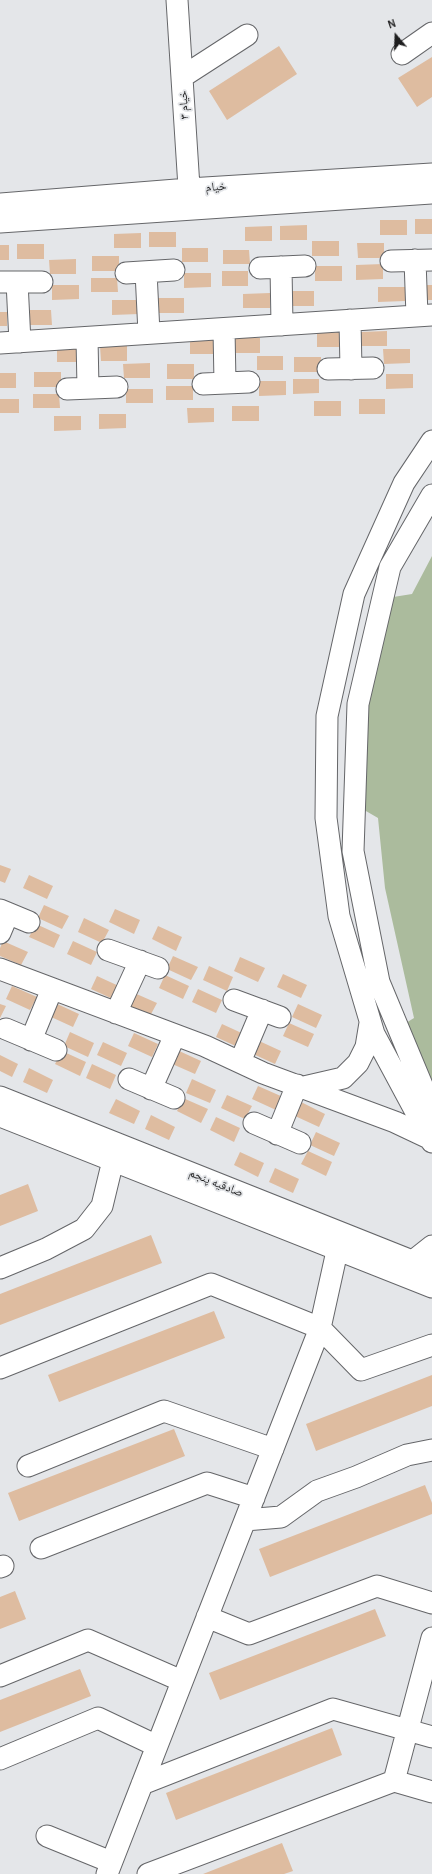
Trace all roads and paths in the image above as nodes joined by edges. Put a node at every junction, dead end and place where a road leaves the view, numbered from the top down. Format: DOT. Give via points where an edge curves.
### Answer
graph roads {
  1 [pos="177,0"];
  2 [pos="432,33"];
  3 [pos="247,35"];
  4 [pos="402,54"];
  5 [pos="182,77"];
  6 [pos="432,174"];
  7 [pos="189,189"];
  8 [pos="432,192"];
  9 [pos="0,204"];
  10 [pos="190,210"];
  11 [pos="0,222"];
  12 [pos="423,260"];
  13 [pos="391,261"];
  14 [pos="305,266"];
  15 [pos="281,267"];
  16 [pos="260,268"];
  17 [pos="174,270"];
  18 [pos="8,282"];
  19 [pos="42,282"];
  20 [pos="428,316"];
  21 [pos="350,320"];
  22 [pos="282,325"];
  23 [pos="224,329"];
  24 [pos="149,334"];
  25 [pos="87,338"];
  26 [pos="10,342"];
  27 [pos="373,368"];
  28 [pos="328,369"];
  29 [pos="351,369"];
  30 [pos="249,382"];
  31 [pos="225,383"];
  32 [pos="203,384"];
  33 [pos="117,387"];
  34 [pos="88,388"];
  35 [pos="67,389"];
  36 [pos="432,441"];
  37 [pos="432,495"];
  38 [pos="331,699"];
  39 [pos="358,704"];
  40 [pos="4,912"];
  41 [pos="29,922"];
  42 [pos="0,933"];
  43 [pos="108,950"];
  44 [pos="0,969"];
  45 [pos="52,989"];
  46 [pos="234,1000"];
  47 [pos="116,1013"];
  48 [pos="370,1022"];
  49 [pos="6,1029"];
  50 [pos="175,1035"];
  51 [pos="31,1040"];
  52 [pos="56,1050"];
  53 [pos="240,1062"];
  54 [pos="129,1079"];
  55 [pos="301,1086"];
  56 [pos="151,1089"];
  57 [pos="0,1097"];
  58 [pos="174,1098"];
  59 [pos="432,1109"];
  60 [pos="0,1116"];
  61 [pos="254,1124"];
  62 [pos="277,1134"];
  63 [pos="431,1140"];
  64 [pos="300,1143"];
  65 [pos="114,1152"];
  66 [pos="339,1241"];
  67 [pos="432,1246"];
  68 [pos="423,1265"];
  69 [pos="0,1268"];
  70 [pos="432,1287"];
  71 [pos="320,1328"];
  72 [pos="432,1345"];
  73 [pos="0,1368"];
  74 [pos="273,1449"];
  75 [pos="432,1450"];
  76 [pos="28,1466"];
  77 [pos="254,1498"];
  78 [pos="246,1520"];
  79 [pos="42,1548"];
  80 [pos="432,1603"];
  81 [pos="207,1617"];
  82 [pos="432,1638"];
  83 [pos="0,1676"];
  84 [pos="182,1681"];
  85 [pos="408,1730"];
  86 [pos="432,1737"];
  87 [pos="157,1746"];
  88 [pos="0,1759"];
  89 [pos="394,1781"];
  90 [pos="142,1784"];
  91 [pos="432,1792"];
  92 [pos="47,1836"];
  93 [pos="109,1868"];
  94 [pos="148,1874"];
  1 -- 5 [label="street, خیام ۳"];
  2 -- 4 [label="street"];
  3 -- 5 [label="street"];
  5 -- 7 [label="street, خیام ۳"];
  6 -- 7 [label="street, خیام"];
  7 -- 9 [label="street, خیام"];
  7 -- 10 [label="street, خیام ۳"];
  8 -- 10 [label="street, خیام"];
  10 -- 11 [label="street, خیام"];
  12 -- 13 [label="street"];
  12 -- 20 [label="street"];
  14 -- 15 [label="street"];
  15 -- 16 [label="street"];
  15 -- 22 [label="street"];
  17 -- 24 [label="street" via="136,273"];
  18 -- 19 [label="street"];
  18 -- 26 [label="street"];
  20 -- 21 [label="street"];
  21 -- 22 [label="street"];
  21 -- 29 [label="street"];
  22 -- 23 [label="street"];
  23 -- 24 [label="street"];
  23 -- 31 [label="street"];
  24 -- 25 [label="street"];
  25 -- 26 [label="street"];
  25 -- 34 [label="street"];
  27 -- 29 [label="street"];
  28 -- 29 [label="street"];
  30 -- 31 [label="street"];
  31 -- 32 [label="street"];
  33 -- 34 [label="street"];
  34 -- 35 [label="street"];
  36 -- 38 [label="street" via="404,483 354,594"];
  37 -- 39 [label="street" via="390,567"];
  38 -- 39 [label="street"];
  38 -- 48 [label="street" via="327,716 326,818 339,916"];
  39 -- 59 [label="street" via="353,851 379,982"];
  40 -- 41 [label="street"];
  40 -- 42 [label="street"];
  43 -- 47 [label="street" via="149,965"];
  44 -- 45 [label="street"];
  45 -- 47 [label="street"];
  45 -- 51 [label="street"];
  46 -- 53 [label="street" via="271,1014"];
  47 -- 50 [label="street"];
  48 -- 55 [label="street" via="358,1063 343,1078"];
  48 -- 63 [label="street"];
  49 -- 51 [label="street"];
  50 -- 53 [label="street"];
  50 -- 56 [label="street"];
  51 -- 52 [label="street"];
  53 -- 55 [label="street"];
  54 -- 56 [label="street"];
  55 -- 62 [label="street"];
  55 -- 63 [label="street" via="395,1122"];
  56 -- 58 [label="street"];
  57 -- 65 [label="street, صادقیه پنجم"];
  60 -- 65 [label="street, صادقیه پنجم"];
  61 -- 62 [label="street"];
  62 -- 64 [label="street"];
  65 -- 66 [label="street, صادقیه پنجم"];
  65 -- 69 [label="street" via="102,1206 84,1229 46,1249"];
  66 -- 68 [label="street, صادقیه پنجم"];
  66 -- 70 [label="street, صادقیه پنجم"];
  66 -- 71 [label="street"];
  67 -- 68 [label="street"];
  71 -- 72 [label="street" via="361,1370"];
  71 -- 73 [label="street" via="211,1284"];
  71 -- 74 [label="street"];
  74 -- 76 [label="street" via="164,1410"];
  74 -- 77 [label="street"];
  75 -- 78 [label="street" via="407,1455 317,1491 281,1517"];
  77 -- 78 [label="street"];
  77 -- 79 [label="street" via="207,1484"];
  78 -- 81 [label="street"];
  80 -- 81 [label="street" via="377,1586 249,1634"];
  81 -- 84 [label="street"];
  82 -- 85 [label="street"];
  83 -- 84 [label="street" via="88,1640"];
  84 -- 87 [label="street"];
  85 -- 86 [label="street"];
  85 -- 89 [label="street"];
  85 -- 90 [label="street" via="333,1709"];
  87 -- 88 [label="street" via="98,1718"];
  87 -- 90 [label="street"];
  89 -- 91 [label="street"];
  89 -- 94 [label="street"];
  90 -- 93 [label="street"];
  92 -- 93 [label="street"];
}
